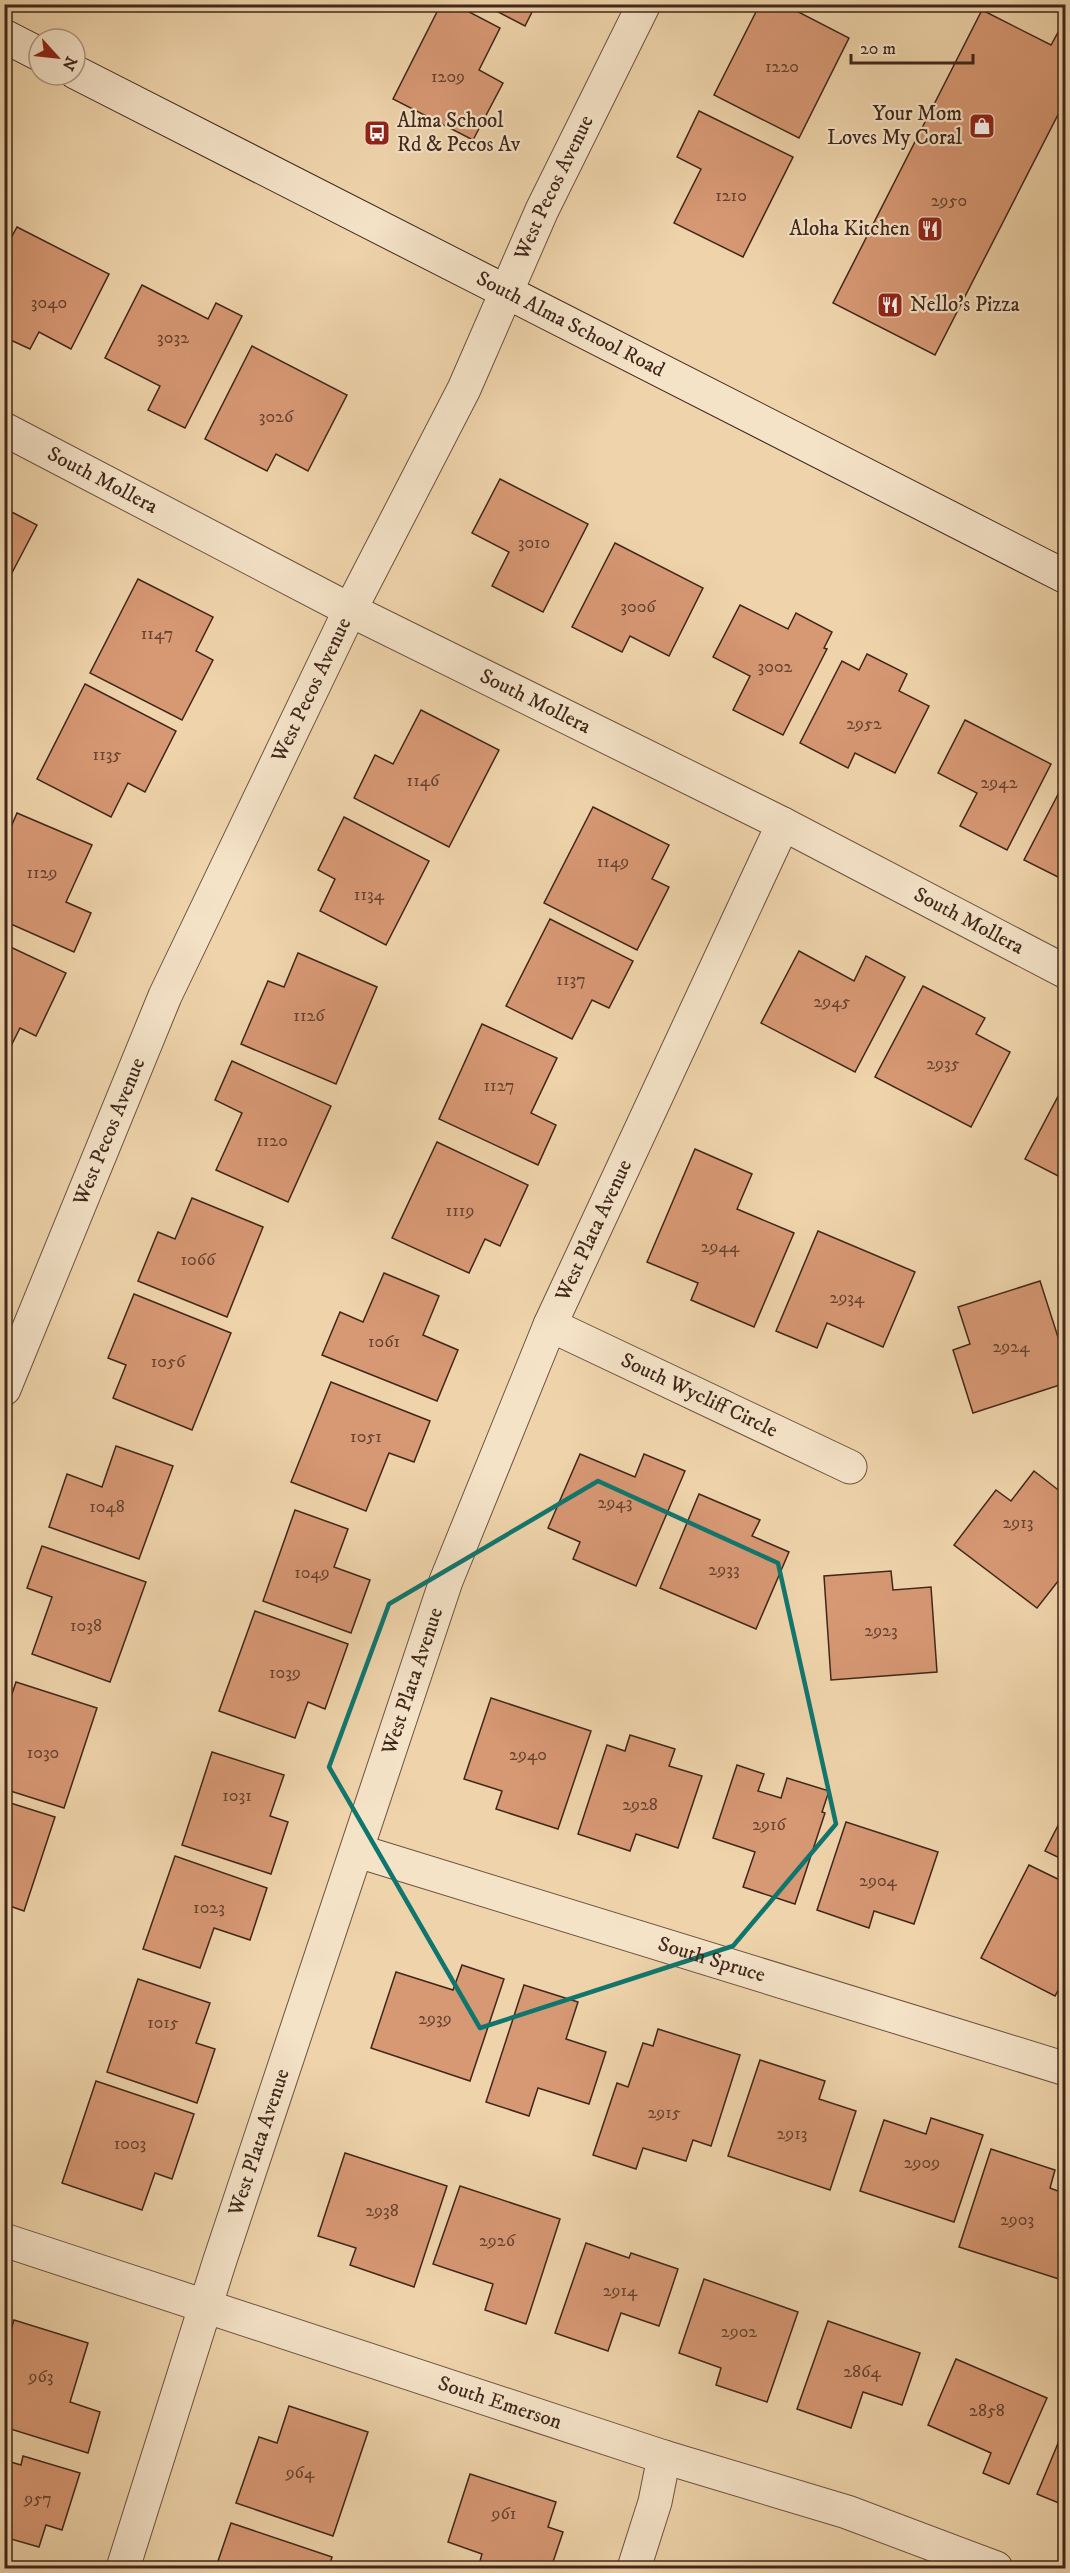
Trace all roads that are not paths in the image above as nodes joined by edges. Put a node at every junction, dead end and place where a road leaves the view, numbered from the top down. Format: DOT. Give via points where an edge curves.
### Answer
graph roads {
  1 [pos="644,4"];
  2 [pos="4,36"];
  3 [pos="27,48"];
  4 [pos="87,78"];
  5 [pos="507,292"];
  6 [pos="4,429"];
  7 [pos="1065,577"];
  8 [pos="350,610"];
  9 [pos="783,824"];
  10 [pos="1065,972"];
  11 [pos="550,1324"];
  12 [pos="4,1389"];
  13 [pos="850,1467"];
  14 [pos="358,1851"];
  15 [pos="1065,2069"];
  16 [pos="4,2240"];
  17 [pos="206,2306"];
  18 [pos="664,2457"];
  19 [pos="123,2568"];
  20 [pos="634,2568"];
  21 [pos="996,2568"];
  1 -- 5 [label="street, West Pecos Avenue" via="542,210"];
  2 -- 3 [label="street"];
  4 -- 5 [label="street, South Alma School Road"];
  5 -- 7 [label="street, South Alma School Road"];
  5 -- 8 [label="street, West Pecos Avenue" via="464,389"];
  6 -- 8 [label="street, South Mollera"];
  8 -- 9 [label="street, South Mollera"];
  8 -- 12 [label="street, West Pecos Avenue" via="165,996"];
  9 -- 10 [label="street, South Mollera"];
  9 -- 11 [label="street, West Plata Avenue"];
  11 -- 13 [label="street, South Wycliff Circle"];
  11 -- 14 [label="street, West Plata Avenue" via="446,1581"];
  14 -- 15 [label="street, South Spruce"];
  14 -- 17 [label="street, West Plata Avenue"];
  16 -- 17 [label="street, South Emerson"];
  17 -- 18 [label="street, South Emerson"];
  17 -- 19 [label="street, West Plata Avenue"];
  18 -- 20 [label="street" via="655,2502"];
  18 -- 21 [label="street, South Emerson" via="846,2512"];
}
